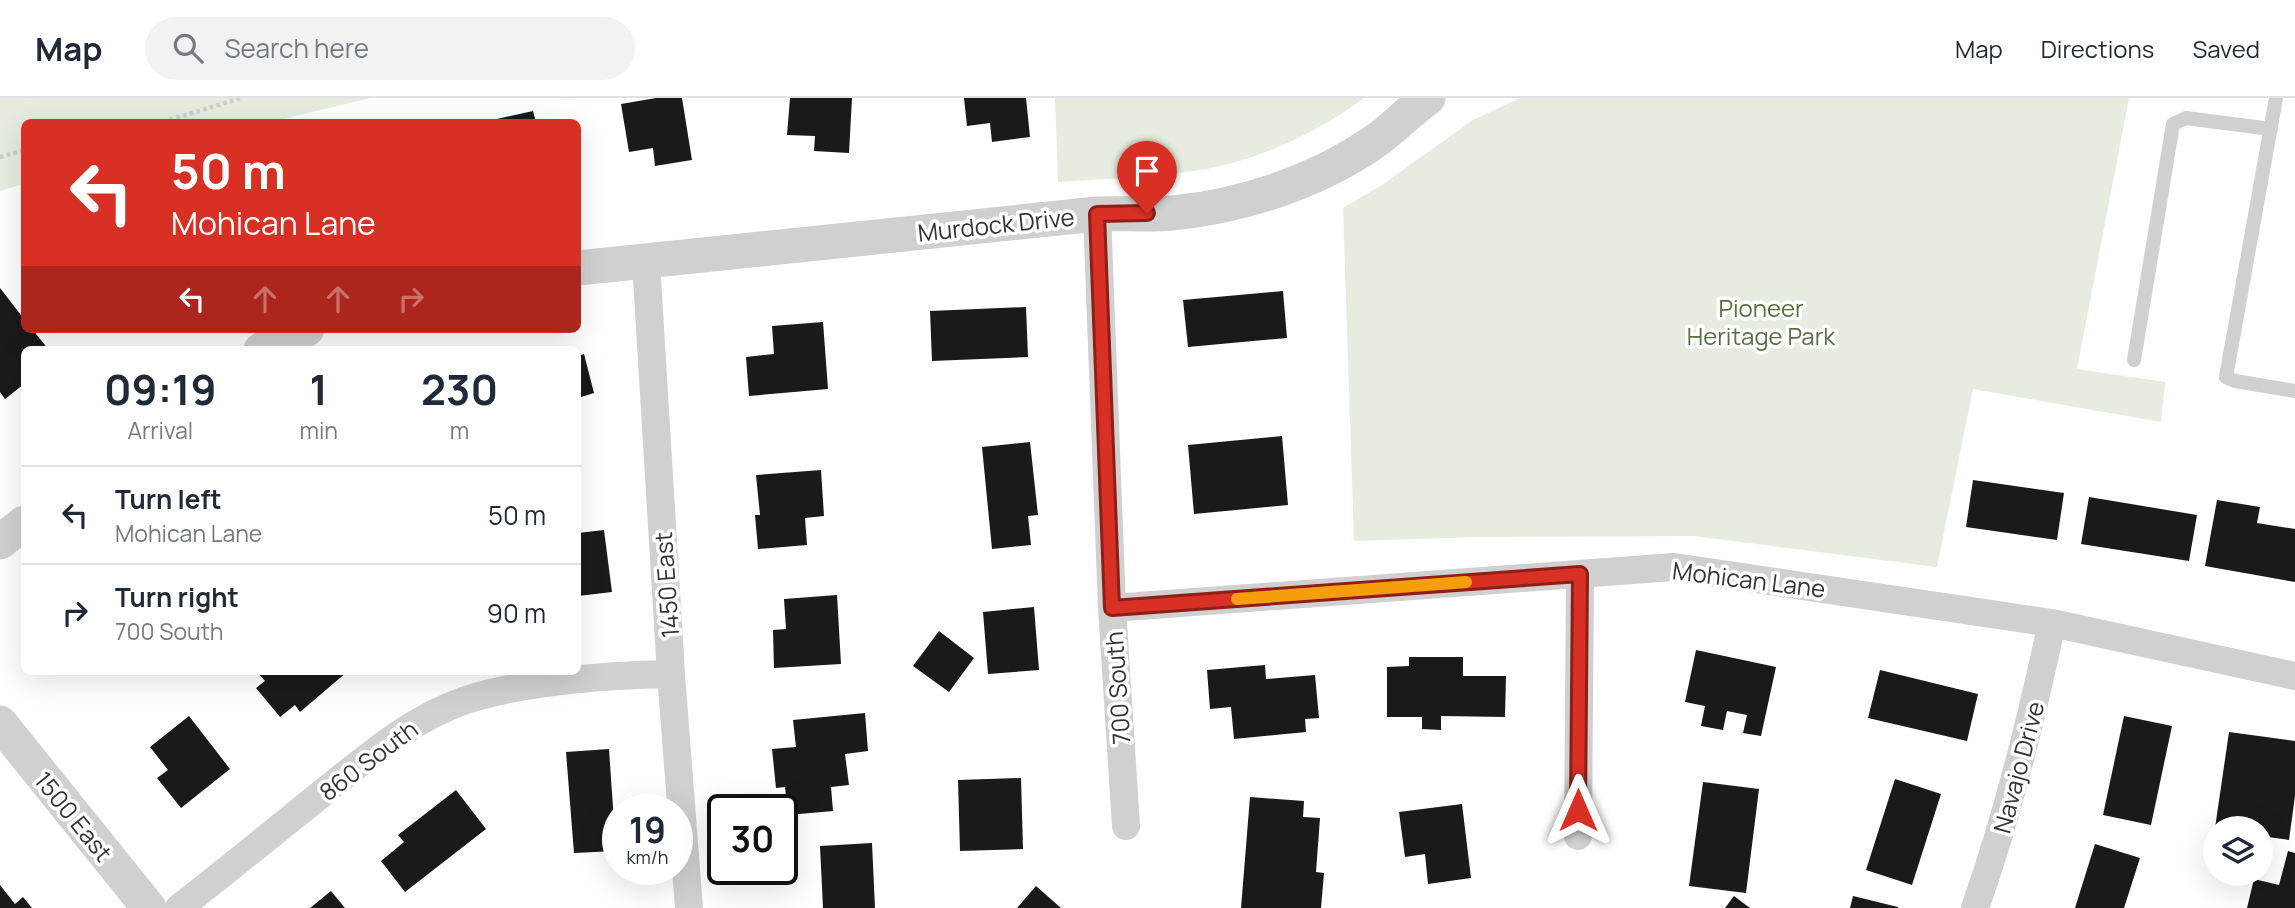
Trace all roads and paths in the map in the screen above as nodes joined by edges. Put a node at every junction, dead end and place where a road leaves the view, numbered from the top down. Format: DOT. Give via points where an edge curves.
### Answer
graph roads {
  1 [pos="241,98"];
  2 [pos="1428,98"];
  3 [pos="2276,98"];
  4 [pos="173,119"];
  5 [pos="2271,129"];
  6 [pos="21,151"];
  7 [pos="0,157"];
  8 [pos="1097,214"];
  9 [pos="646,262"];
  10 [pos="581,267"];
  11 [pos="298,333"];
  12 [pos="270,346"];
  13 [pos="2134,360"];
  14 [pos="2295,391"];
  15 [pos="21,525"];
  16 [pos="0,542"];
  17 [pos="1580,574"];
  18 [pos="1112,608"];
  19 [pos="2052,623"];
  20 [pos="671,674"];
  21 [pos="2295,676"];
  22 [pos="0,723"];
  23 [pos="1126,826"];
  24 [pos="1578,835"];
  25 [pos="149,908"];
  26 [pos="179,908"];
  27 [pos="689,908"];
  28 [pos="1975,908"];
  1 -- 4 [label="path"];
  2 -- 8 [label="street, Murdock Drive" via="1376,141 1334,166 1284,187 1172,213"];
  3 -- 5 [label="lane"];
  5 -- 13 [label="lane" via="2186,118 2173,124"];
  5 -- 14 [label="lane" via="2226,377"];
  6 -- 7 [label="path"];
  8 -- 9 [label="street, Murdock Drive"];
  8 -- 18 [label="street, 700 South"];
  9 -- 10 [label="street, Murdock Drive"];
  9 -- 20 [label="street, 1450 East"];
  11 -- 12 [label="street"];
  15 -- 16 [label="street"];
  17 -- 18 [label="street, Mohican Lane"];
  17 -- 19 [label="street, Mohican Lane" via="1674,567"];
  17 -- 24 [label="street"];
  18 -- 23 [label="street, 700 South"];
  19 -- 21 [label="street, Mohican Lane"];
  19 -- 28 [label="street, Navajo Drive" via="2023,752"];
  20 -- 26 [label="street, 860 South" via="619,675 514,689 466,700 430,715 389,740"];
  20 -- 27 [label="street, 1450 East"];
  22 -- 25 [label="street, 1500 East"];
}
